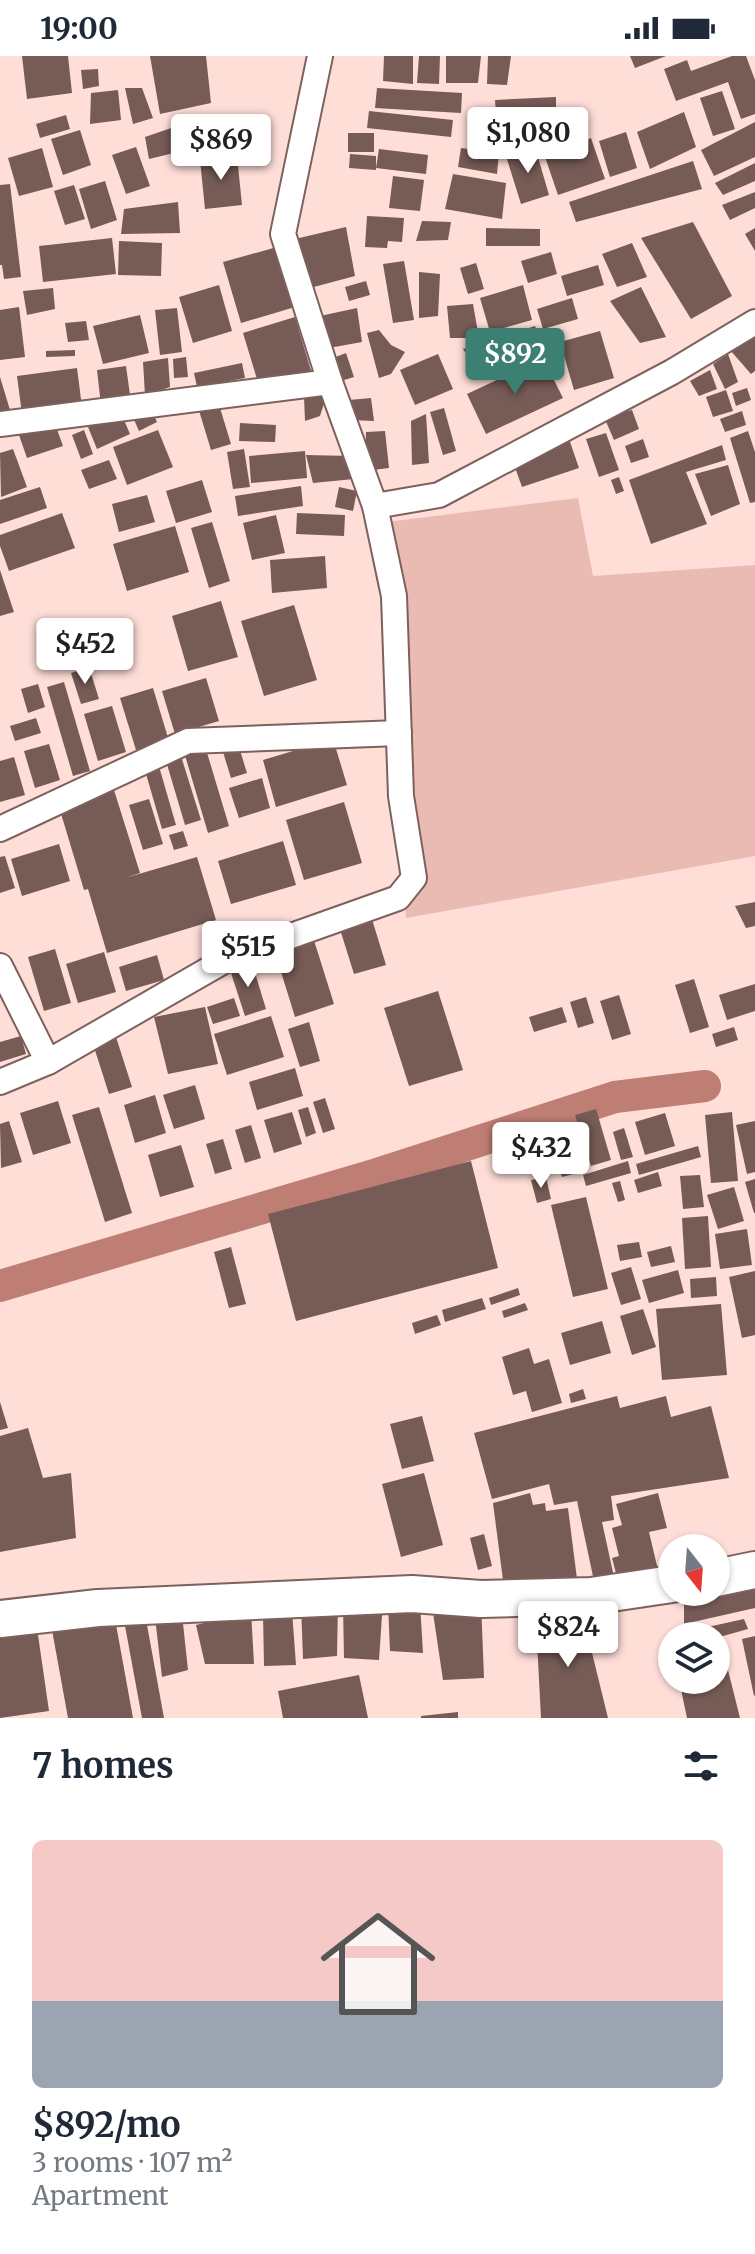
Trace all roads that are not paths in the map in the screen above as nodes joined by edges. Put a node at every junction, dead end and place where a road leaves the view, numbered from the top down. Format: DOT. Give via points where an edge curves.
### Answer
graph roads {
  1 [pos="320,56"];
  2 [pos="755,322"];
  3 [pos="330,382"];
  4 [pos="0,424"];
  5 [pos="375,506"];
  6 [pos="399,733"];
  7 [pos="0,829"];
  8 [pos="0,966"];
  9 [pos="48,1062"];
  10 [pos="0,1082"];
  11 [pos="755,1570"];
  12 [pos="730,1575"];
  13 [pos="658,1586"];
  14 [pos="0,1619"];
  1 -- 3 [label="street" via="283,234"];
  2 -- 5 [label="street" via="439,495"];
  3 -- 4 [label="street"];
  3 -- 5 [label="street"];
  5 -- 6 [label="street" via="394,596"];
  6 -- 7 [label="street" via="188,741"];
  6 -- 9 [label="street" via="401,796 414,878 398,898 229,958"];
  8 -- 9 [label="street"];
  9 -- 10 [label="street"];
  11 -- 12 [label="street"];
  13 -- 14 [label="street" via="591,1596 481,1599 412,1594 98,1608"];
}
